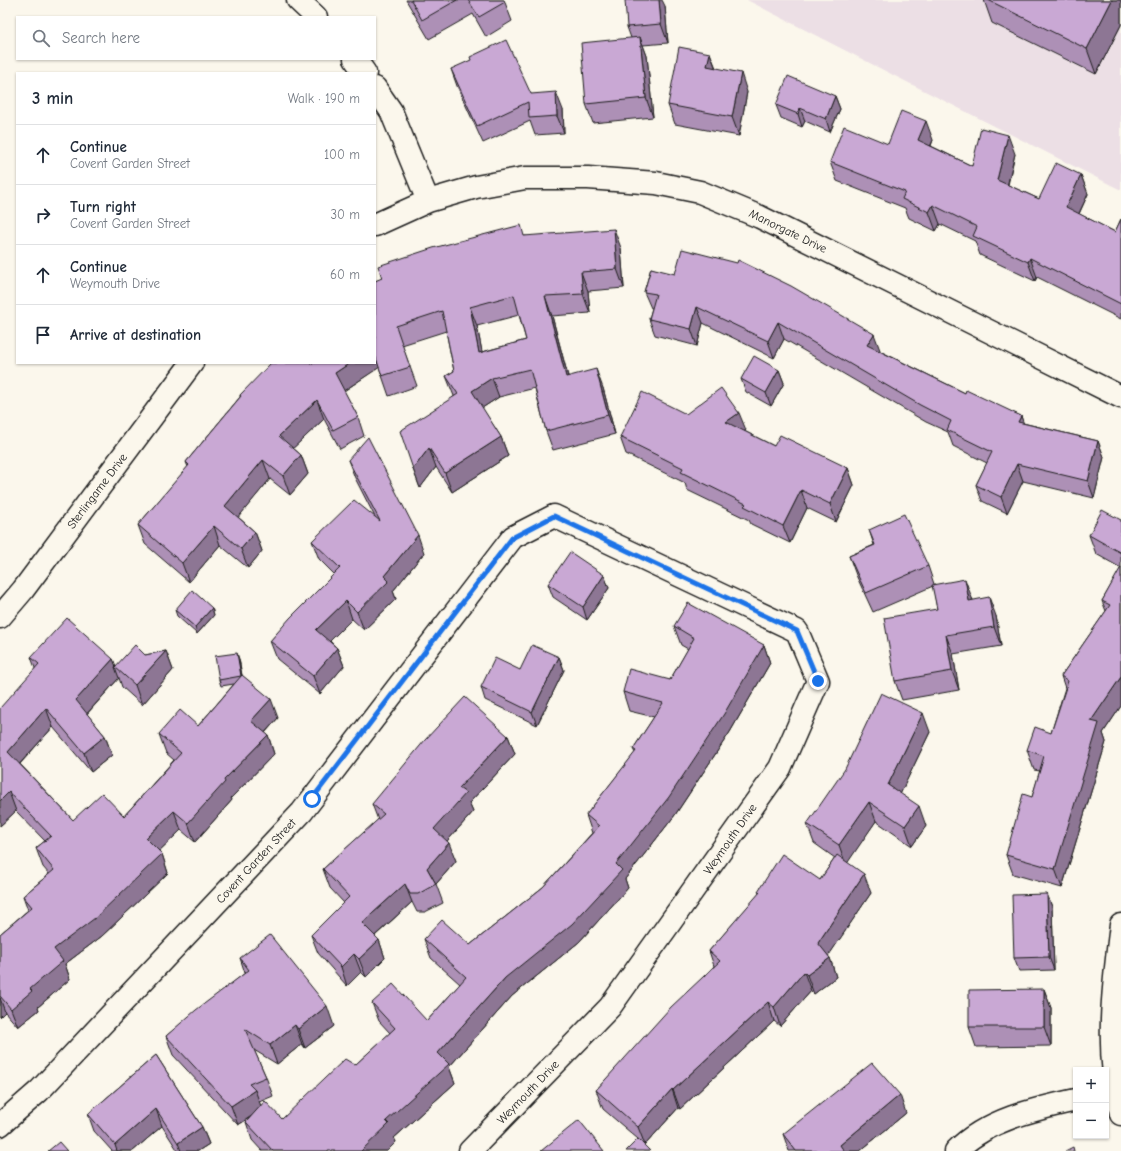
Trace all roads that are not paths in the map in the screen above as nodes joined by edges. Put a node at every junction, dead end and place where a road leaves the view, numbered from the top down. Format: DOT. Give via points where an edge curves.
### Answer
graph roads {
  1 [pos="298,0"];
  2 [pos="315,16"];
  3 [pos="356,60"];
  4 [pos="364,72"];
  5 [pos="376,89"];
  6 [pos="428,201"];
  7 [pos="376,225"];
  8 [pos="191,364"];
  9 [pos="1121,398"];
  10 [pos="644,558"];
  11 [pos="0,617"];
  12 [pos="1121,925"];
  13 [pos="1111,1093"];
  14 [pos="1073,1101"];
  15 [pos="1121,1114"];
  16 [pos="0,1125"];
  17 [pos="470,1151"];
  18 [pos="956,1151"];
  1 -- 2 [label="street"];
  3 -- 4 [label="street"];
  5 -- 6 [label="street" via="391,111"];
  6 -- 7 [label="street"];
  6 -- 9 [label="street, Manorgate Drive" via="476,187 525,178 588,178 656,183 700,192 760,217"];
  8 -- 11 [label="street, Sterlingame Drive" via="23,590"];
  10 -- 16 [label="street, Covent Garden Street" via="554,516 512,538 302,812 39,1091"];
  10 -- 17 [label="street, Weymouth Drive" via="797,631 818,681 780,768 610,1007"];
  12 -- 13 [label="street" via="1111,1005"];
  13 -- 15 [label="street"];
  14 -- 18 [label="street" via="1008,1119 966,1140"];
}
